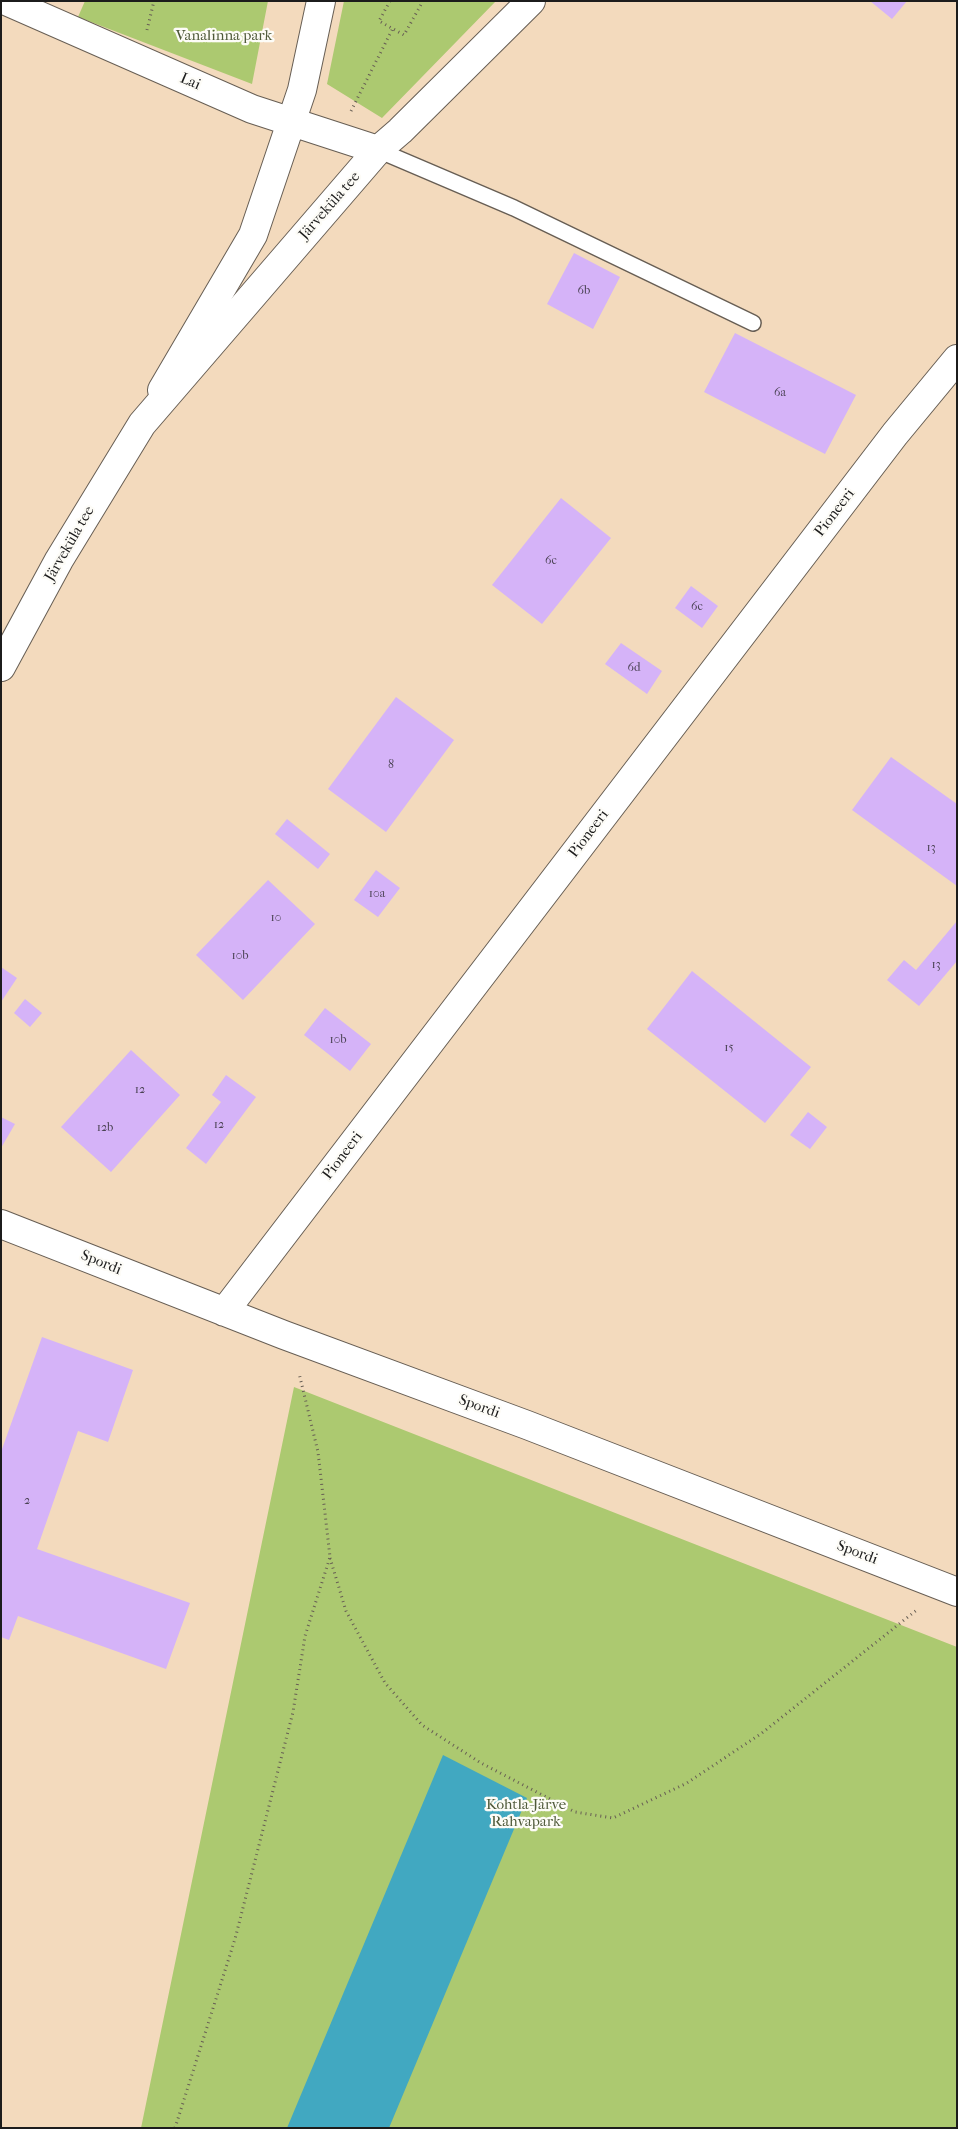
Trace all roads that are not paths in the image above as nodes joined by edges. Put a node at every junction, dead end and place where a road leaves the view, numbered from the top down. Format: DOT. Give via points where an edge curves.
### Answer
graph roads {
  1 [pos="6,1"];
  2 [pos="321,1"];
  3 [pos="531,1"];
  4 [pos="292,121"];
  5 [pos="378,150"];
  6 [pos="753,323"];
  7 [pos="957,359"];
  8 [pos="142,424"];
  9 [pos="1,667"];
  10 [pos="1,1224"];
  11 [pos="224,1312"];
  12 [pos="957,1592"];
  1 -- 4 [label="street, Lai" via="252,109"];
  2 -- 4 [label="street, Järveküla tee"];
  3 -- 5 [label="street, Järveküla tee"];
  4 -- 5 [label="street, Lai"];
  4 -- 8 [label="street, Järveküla tee" via="253,235"];
  5 -- 6 [label="lane" via="514,208"];
  5 -- 8 [label="street, Järveküla tee"];
  7 -- 11 [label="street, Pioneeri" via="895,434"];
  8 -- 9 [label="street, Järveküla tee" via="59,560"];
  10 -- 11 [label="street, Spordi"];
  11 -- 12 [label="street, Spordi" via="527,1425"];
}
